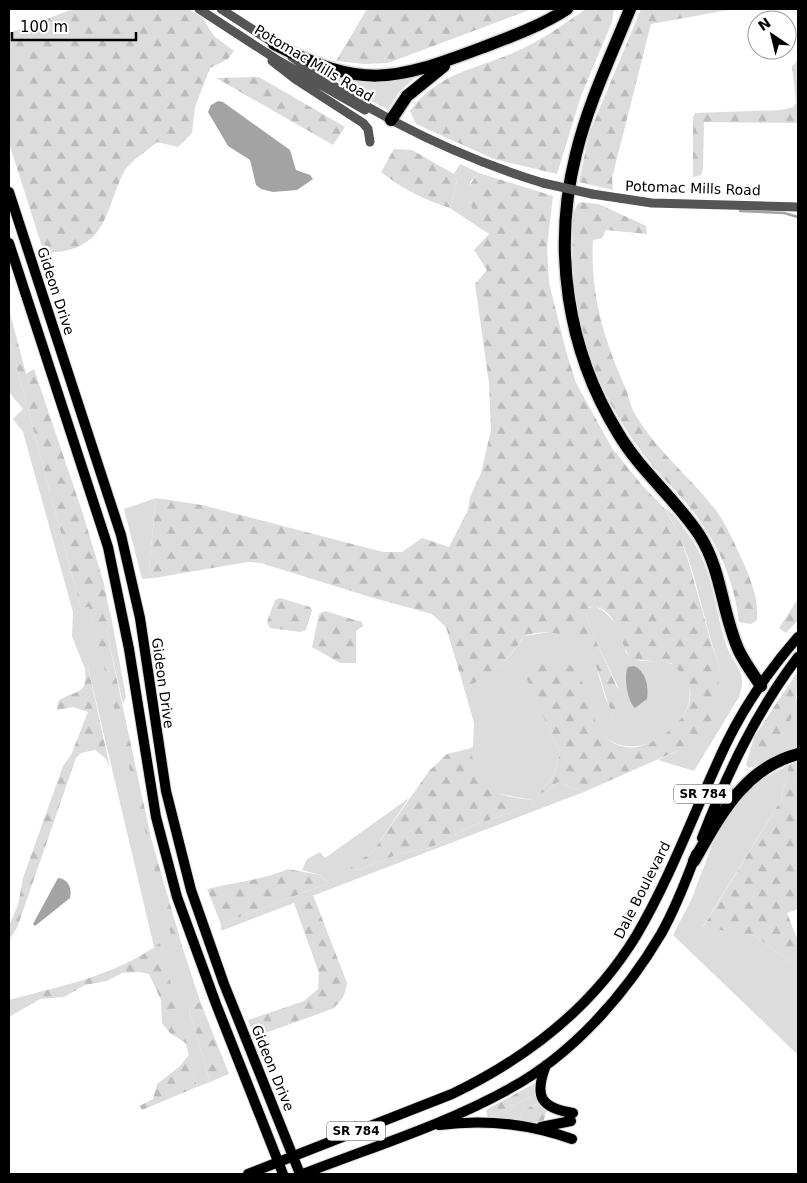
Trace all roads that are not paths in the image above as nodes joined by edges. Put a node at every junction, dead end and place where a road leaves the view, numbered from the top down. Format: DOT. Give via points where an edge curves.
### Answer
graph roads {
  1 [pos="199,9"];
  2 [pos="221,9"];
  3 [pos="567,9"];
  4 [pos="630,9"];
  5 [pos="247,39"];
  6 [pos="274,44"];
  7 [pos="454,58"];
  8 [pos="391,120"];
  9 [pos="370,142"];
  10 [pos="9,192"];
  11 [pos="798,207"];
  12 [pos="9,243"];
  13 [pos="35,272"];
  14 [pos="20,278"];
  15 [pos="798,637"];
  16 [pos="798,657"];
  17 [pos="761,686"];
  18 [pos="798,754"];
  19 [pos="694,861"];
  20 [pos="546,1065"];
  21 [pos="428,1126"];
  22 [pos="535,1128"];
  23 [pos="572,1139"];
  24 [pos="294,1156"];
  25 [pos="279,1162"];
  26 [pos="248,1174"];
  27 [pos="283,1174"];
  28 [pos="302,1174"];
  1 -- 5 [label="street, Potomac Mills Road"];
  2 -- 6 [label="street, Potomac Mills Road"];
  3 -- 7 [label="highway" via="524,31"];
  4 -- 17 [label="highway" via="575,156 565,225 569,302 583,362 603,406 631,454 676,503 702,538 739,650"];
  5 -- 8 [label="street, Potomac Mills Road" via="329,91"];
  5 -- 9 [label="street" via="287,74 365,124"];
  6 -- 7 [label="highway" via="314,64 361,75 394,75"];
  6 -- 8 [label="street, Potomac Mills Road"];
  7 -- 8 [label="highway" via="407,96"];
  8 -- 11 [label="street, Potomac Mills Road, bridge" via="465,157 543,183 592,194 652,203"];
  10 -- 13 [label="main road, Gideon Drive"];
  12 -- 14 [label="main road, Gideon Drive"];
  13 -- 14 [label="main road"];
  13 -- 24 [label="main road, Gideon Drive" via="107,486 127,557 140,618 165,783 191,890 224,984"];
  14 -- 25 [label="main road, Gideon Drive" via="108,548 129,649 156,817 177,896"];
  15 -- 17 [label="main road, Dale Boulevard / SR 784"];
  16 -- 19 [label="main road, SR 784" via="741,747"];
  17 -- 24 [label="main road, Dale Boulevard / SR 784" via="727,742 636,936 578,1009 534,1047 483,1078 452,1094"];
  18 -- 19 [label="highway" via="765,769 742,786 723,811"];
  19 -- 20 [label="main road, SR 784" via="674,909 648,955 605,1009"];
  20 -- 21 [label="main road, SR 784" via="509,1089"];
  20 -- 22 [label="main road" via="540,1085 542,1098 553,1109 572,1117"];
  21 -- 22 [label="main road" via="476,1122"];
  21 -- 28 [label="main road, SR 784"];
  22 -- 23 [label="main road"];
  24 -- 25 [label="main road, Dale Boulevard / SR 784"];
  24 -- 28 [label="main road, Gideon Drive"];
  25 -- 26 [label="main road, Dale Boulevard / SR 784"];
  25 -- 27 [label="main road, Gideon Drive"];
}
